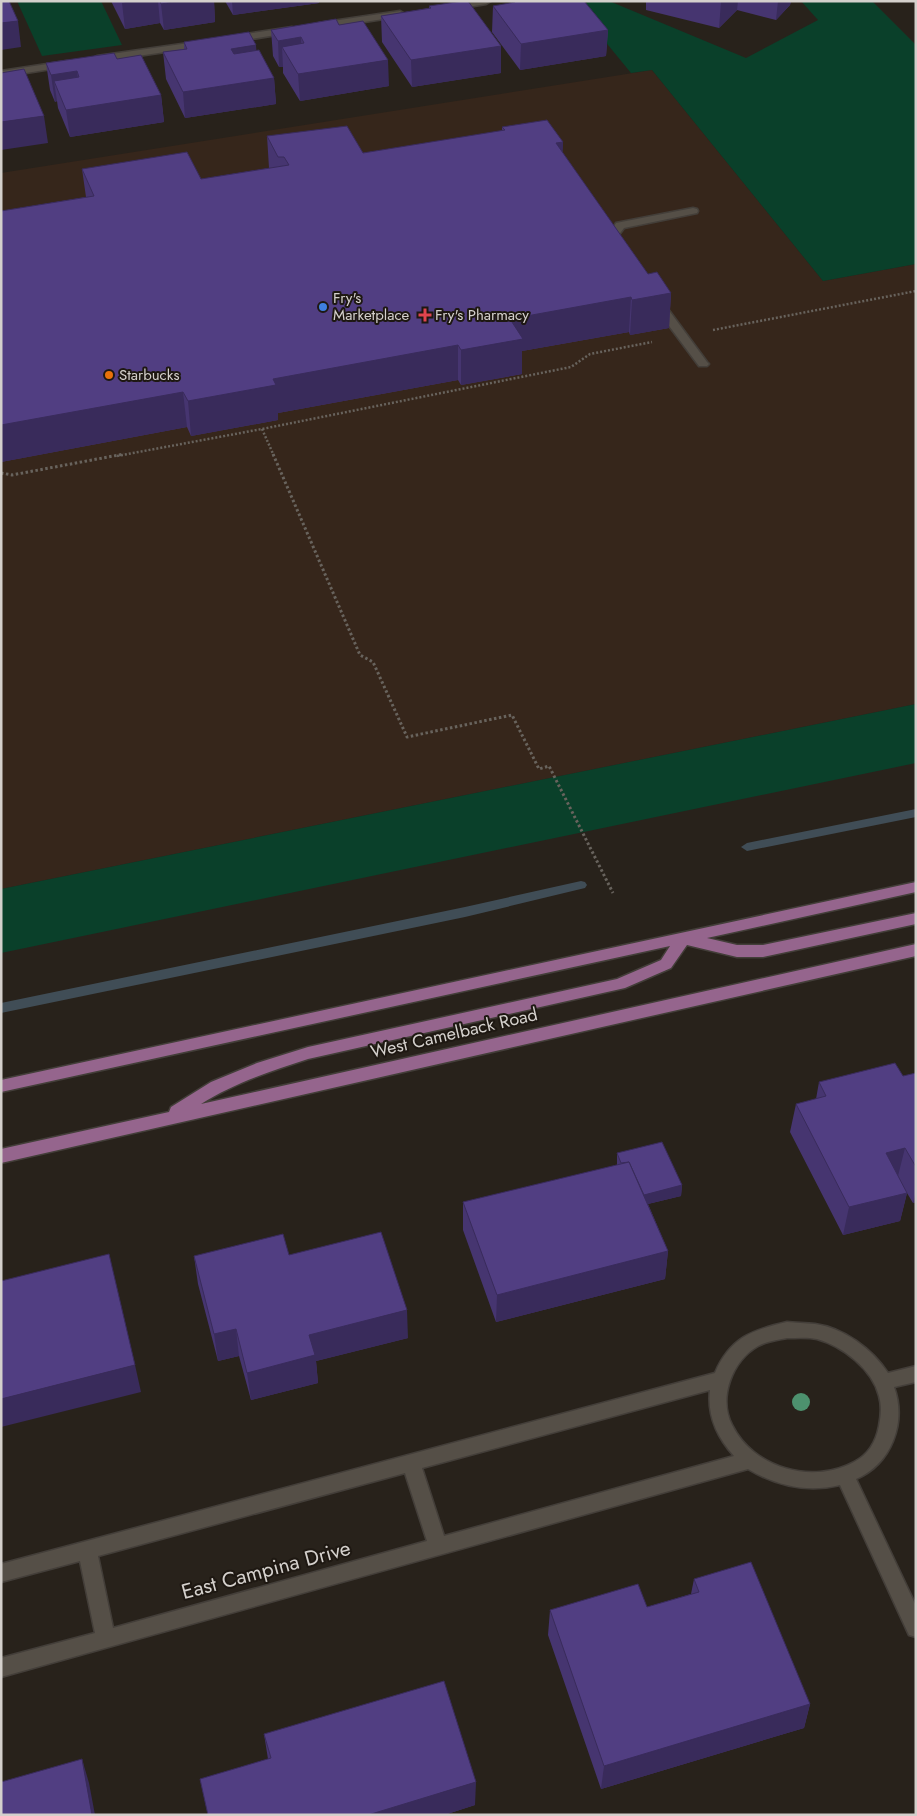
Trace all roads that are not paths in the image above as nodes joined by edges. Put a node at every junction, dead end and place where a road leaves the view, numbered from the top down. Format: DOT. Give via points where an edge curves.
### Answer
graph roads {
  1 [pos="486,1"];
  2 [pos="438,8"];
  3 [pos="408,13"];
  4 [pos="1,74"];
  5 [pos="693,211"];
  6 [pos="624,257"];
  7 [pos="653,297"];
  8 [pos="703,364"];
  9 [pos="916,887"];
  10 [pos="916,918"];
  11 [pos="684,938"];
  12 [pos="916,950"];
  13 [pos="1,1086"];
  14 [pos="168,1118"];
  15 [pos="1,1156"];
  16 [pos="916,1374"];
  17 [pos="722,1379"];
  18 [pos="884,1382"];
  19 [pos="750,1460"];
  20 [pos="411,1463"];
  21 [pos="845,1476"];
  22 [pos="438,1547"];
  23 [pos="87,1550"];
  24 [pos="1,1573"];
  25 [pos="916,1628"];
  26 [pos="106,1639"];
  27 [pos="1,1668"];
  1 -- 2 [label="street"];
  3 -- 4 [label="street"];
  5 -- 6 [label="street" via="620,225 613,236"];
  7 -- 8 [label="street"];
  9 -- 11 [label="main road"];
  10 -- 11 [label="main road" via="764,951 737,951"];
  11 -- 13 [label="main road"];
  11 -- 14 [label="main road" via="666,964 620,984 308,1052 216,1086"];
  12 -- 14 [label="main road, West Camelback Road"];
  14 -- 15 [label="main road, West Camelback Road"];
  16 -- 18 [label="street"];
  17 -- 18 [label="street" via="730,1360 747,1343 767,1334 788,1330 817,1332 850,1345 871,1362"];
  17 -- 19 [label="street" via="718,1390 720,1419 730,1439"];
  17 -- 20 [label="street"];
  18 -- 21 [label="street" via="892,1418 883,1446 866,1465"];
  19 -- 21 [label="street" via="770,1472 794,1480 820,1482"];
  19 -- 22 [label="street, East Campina Drive"];
  20 -- 22 [label="street"];
  20 -- 23 [label="street"];
  21 -- 25 [label="street"];
  22 -- 26 [label="street, East Campina Drive"];
  23 -- 24 [label="street"];
  23 -- 26 [label="street"];
  26 -- 27 [label="street, East Campina Drive"];
}
